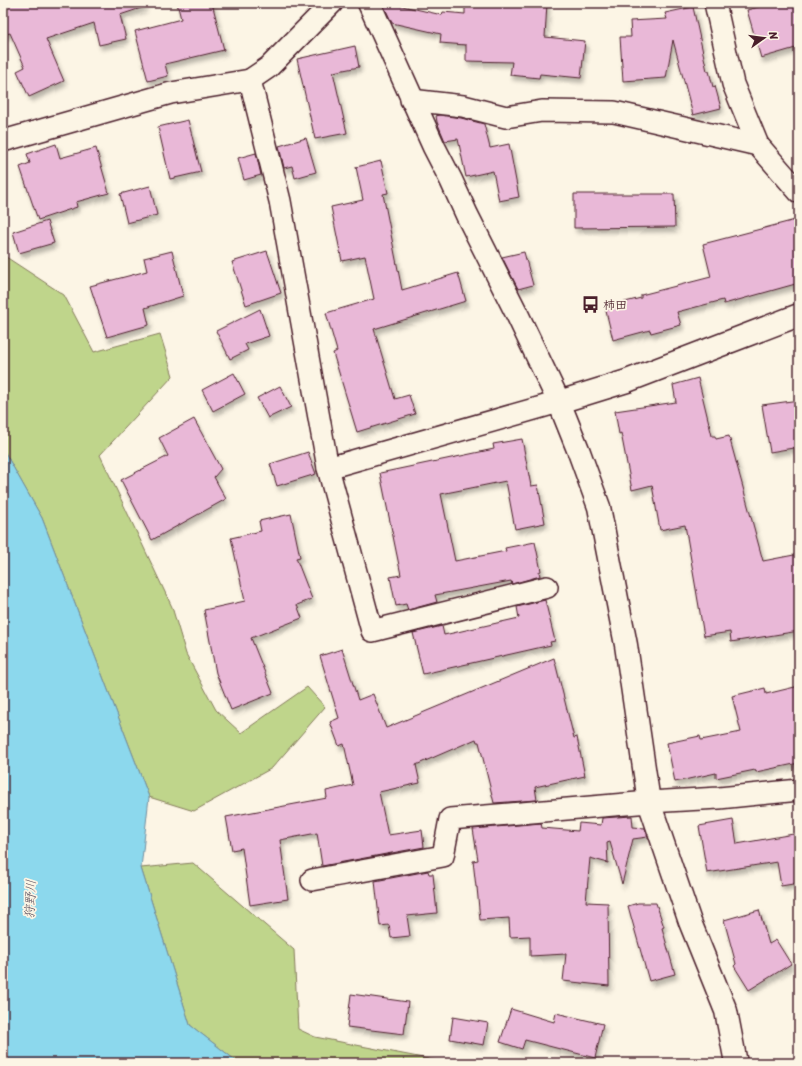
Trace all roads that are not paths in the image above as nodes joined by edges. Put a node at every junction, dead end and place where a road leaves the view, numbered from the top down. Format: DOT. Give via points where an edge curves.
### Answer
graph roads {
  1 [pos="332,3"];
  2 [pos="369,3"];
  3 [pos="715,3"];
  4 [pos="250,80"];
  5 [pos="411,100"];
  6 [pos="3,141"];
  7 [pos="758,144"];
  8 [pos="799,192"];
  9 [pos="799,315"];
  10 [pos="559,402"];
  11 [pos="328,468"];
  12 [pos="547,587"];
  13 [pos="799,790"];
  14 [pos="649,802"];
  15 [pos="312,880"];
  16 [pos="736,1063"];
  1 -- 4 [label="street" via="269,67"];
  2 -- 5 [label="street"];
  3 -- 7 [label="street" via="733,84"];
  4 -- 6 [label="street" via="170,93"];
  4 -- 11 [label="street" via="280,201"];
  5 -- 7 [label="street" via="463,106 506,117 542,111 614,112"];
  5 -- 10 [label="street"];
  7 -- 8 [label="street"];
  9 -- 10 [label="street" via="627,381"];
  10 -- 11 [label="street"];
  10 -- 14 [label="street" via="599,507 626,645"];
  11 -- 12 [label="street" via="372,631"];
  13 -- 14 [label="street"];
  14 -- 15 [label="street" via="450,820 443,856"];
  14 -- 16 [label="street" via="690,922 726,1011"];
}
